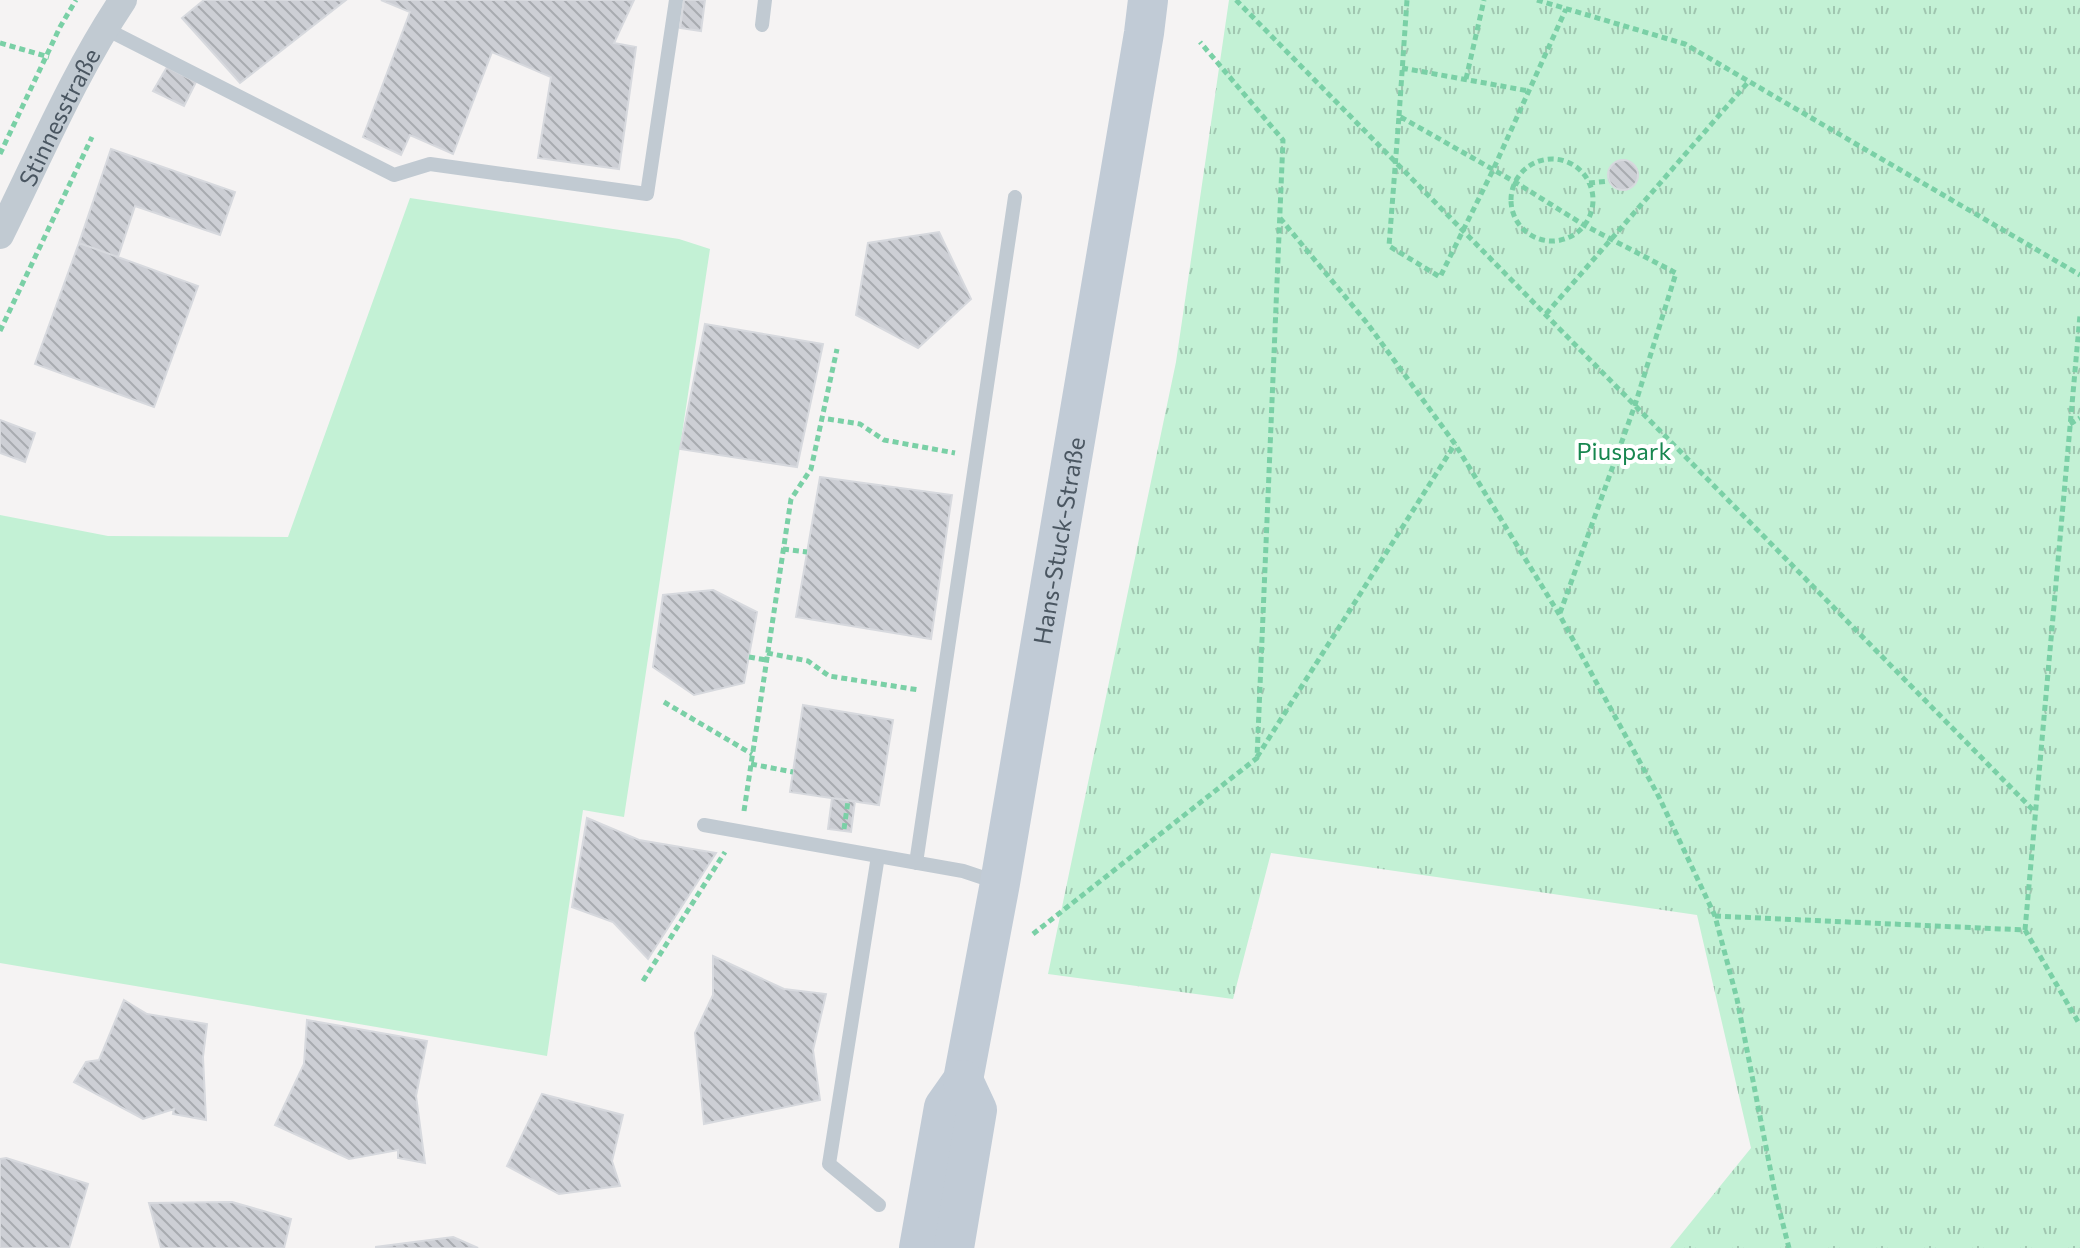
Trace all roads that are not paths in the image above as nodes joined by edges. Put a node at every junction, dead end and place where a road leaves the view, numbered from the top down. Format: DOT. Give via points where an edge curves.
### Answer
graph roads {
  1 [pos="123,0"];
  2 [pos="676,0"];
  3 [pos="765,0"];
  4 [pos="1148,0"];
  5 [pos="762,25"];
  6 [pos="104,28"];
  7 [pos="1015,197"];
  8 [pos="0,235"];
  9 [pos="704,825"];
  10 [pos="878,856"];
  11 [pos="916,863"];
  12 [pos="1000,883"];
  13 [pos="963,1080"];
  14 [pos="879,1205"];
  15 [pos="919,1248"];
  16 [pos="954,1248"];
  1 -- 6 [label="street, Stinnesstraße"];
  2 -- 6 [label="lane" via="647,194 430,164 394,175"];
  3 -- 5 [label="lane"];
  4 -- 12 [label="main road, Hans-Stuck-Straße"];
  6 -- 8 [label="street, Stinnesstraße"];
  7 -- 11 [label="lane"];
  9 -- 10 [label="lane"];
  10 -- 11 [label="lane"];
  10 -- 14 [label="lane" via="829,1164"];
  11 -- 12 [label="lane"];
  12 -- 13 [label="main road, Hans-Stuck-Straße"];
  13 -- 15 [label="main road, Hans-Stuck-Straße" via="944,1107"];
  13 -- 16 [label="main road, Hans-Stuck-Straße" via="977,1110"];
}
